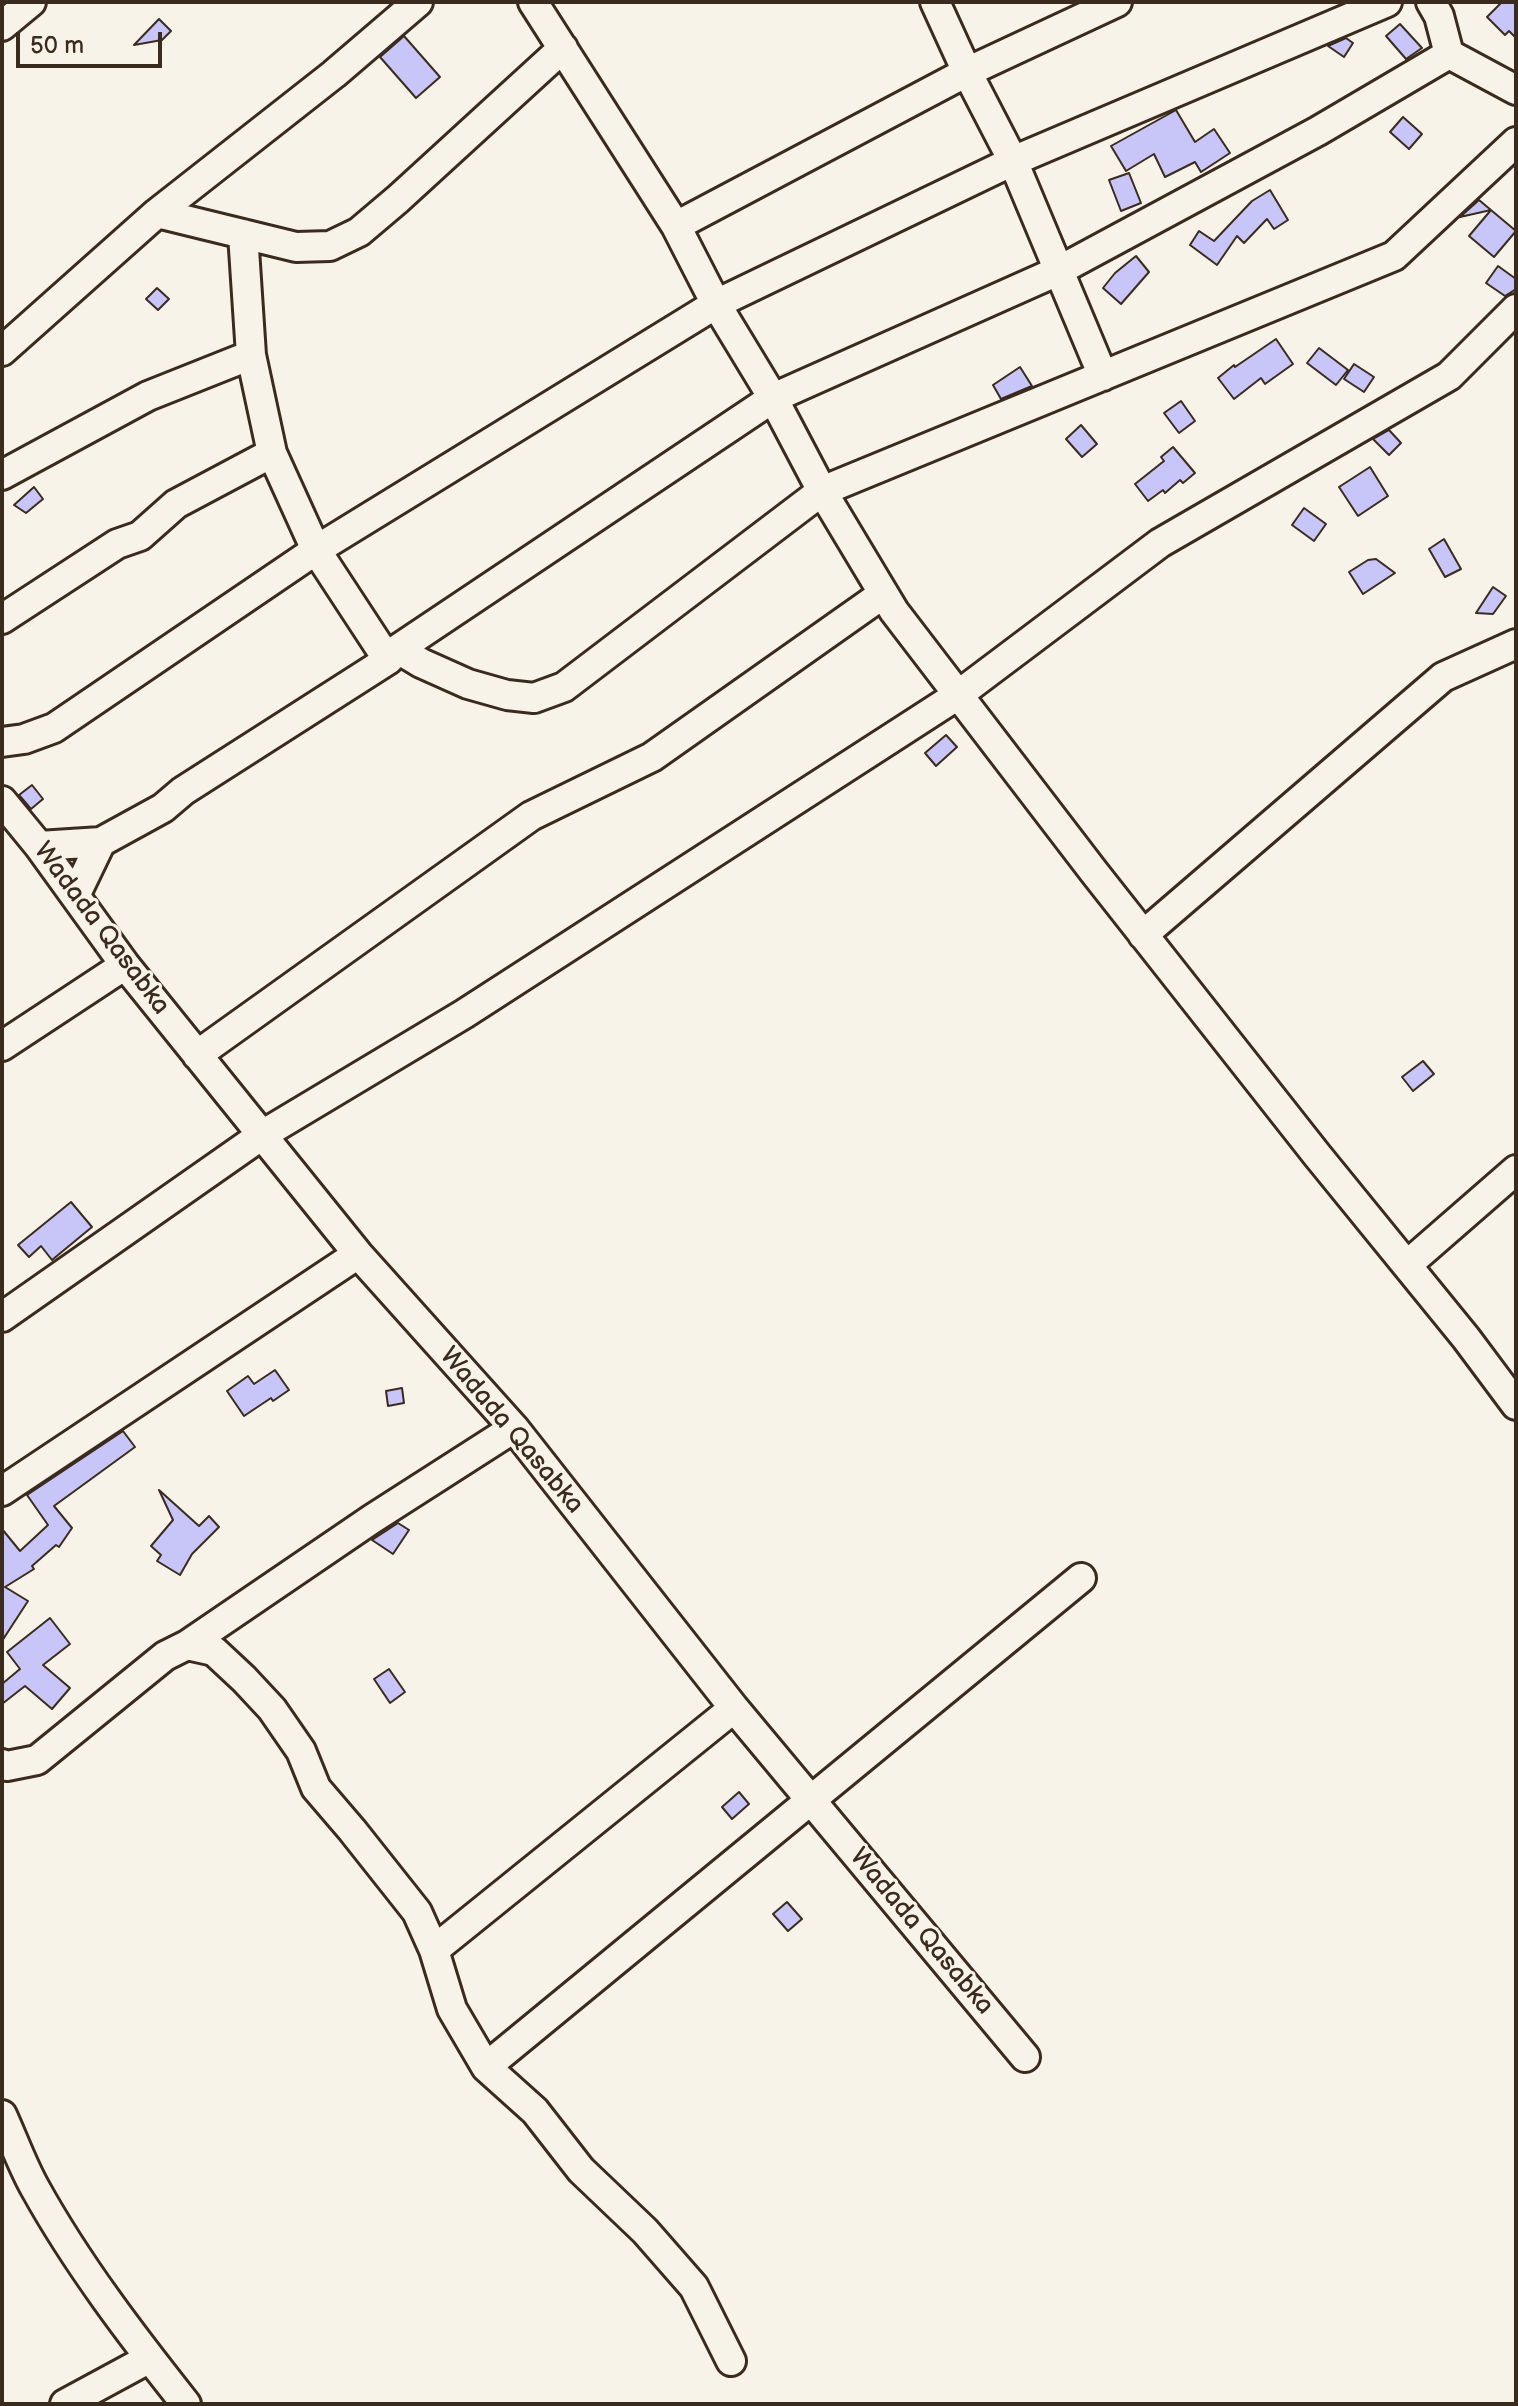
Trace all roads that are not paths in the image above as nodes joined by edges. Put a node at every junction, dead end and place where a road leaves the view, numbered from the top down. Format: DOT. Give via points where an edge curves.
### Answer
graph roads {
  1 [pos="31,2"];
  2 [pos="418,2"];
  3 [pos="533,2"];
  4 [pos="935,2"];
  5 [pos="1117,2"];
  6 [pos="1387,2"];
  7 [pos="1431,2"];
  8 [pos="2,26"];
  9 [pos="563,48"];
  10 [pos="1449,54"];
  11 [pos="967,72"];
  12 [pos="1516,90"];
  13 [pos="1516,142"];
  14 [pos="1013,161"];
  15 [pos="157,213"];
  16 [pos="676,226"];
  17 [pos="243,234"];
  18 [pos="1058,271"];
  19 [pos="716,304"];
  20 [pos="1516,309"];
  21 [pos="2,351"];
  22 [pos="251,355"];
  23 [pos="1103,376"];
  24 [pos="773,398"];
  25 [pos="272,453"];
  26 [pos="2,475"];
  27 [pos="822,491"];
  28 [pos="316,550"];
  29 [pos="883,594"];
  30 [pos="2,619"];
  31 [pos="1516,644"];
  32 [pos="393,655"];
  33 [pos="958,695"];
  34 [pos="2,742"];
  35 [pos="2,801"];
  36 [pos="101,842"];
  37 [pos="39,846"];
  38 [pos="75,896"];
  39 [pos="1143,935"];
  40 [pos="125,965"];
  41 [pos="2,1046"];
  42 [pos="197,1055"];
  43 [pos="262,1135"];
  44 [pos="1516,1170"];
  45 [pos="358,1254"];
  46 [pos="1407,1265"];
  47 [pos="2,1317"];
  48 [pos="1516,1405"];
  49 [pos="514,1428"];
  50 [pos="2,1491"];
  51 [pos="1081,1578"];
  52 [pos="187,1645"];
  53 [pos="734,1708"];
  54 [pos="2,1764"];
  55 [pos="811,1800"];
  56 [pos="434,1950"];
  57 [pos="1025,2057"];
  58 [pos="486,2067"];
  59 [pos="2,2115"];
  60 [pos="150,2358"];
  61 [pos="731,2361"];
  62 [pos="65,2404"];
  63 [pos="186,2404"];
  1 -- 8 [label="street"];
  2 -- 15 [label="street"];
  3 -- 9 [label="street"];
  4 -- 11 [label="street"];
  5 -- 11 [label="street"];
  6 -- 14 [label="street"];
  7 -- 10 [label="street"];
  9 -- 16 [label="street"];
  9 -- 17 [label="street" via="359,232 330,246 296,247"];
  10 -- 12 [label="street"];
  10 -- 18 [label="street"];
  11 -- 14 [label="street"];
  11 -- 16 [label="street"];
  13 -- 23 [label="street" via="1394,256"];
  14 -- 18 [label="street"];
  14 -- 19 [label="street"];
  15 -- 17 [label="street"];
  15 -- 21 [label="street"];
  16 -- 19 [label="street"];
  17 -- 22 [label="street"];
  18 -- 23 [label="street"];
  18 -- 24 [label="street"];
  19 -- 24 [label="street"];
  19 -- 28 [label="street"];
  20 -- 33 [label="street" via="1449,376 1160,543"];
  22 -- 25 [label="street"];
  22 -- 26 [label="street" via="148,396"];
  23 -- 27 [label="street"];
  24 -- 27 [label="street"];
  24 -- 32 [label="street"];
  25 -- 28 [label="street"];
  25 -- 30 [label="street" via="176,504 140,536 117,544"];
  27 -- 29 [label="street"];
  27 -- 32 [label="street" via="564,687 534,698 507,695"];
  28 -- 32 [label="street"];
  28 -- 34 [label="street" via="54,728"];
  29 -- 33 [label="street"];
  29 -- 42 [label="street" via="652,757 531,816"];
  31 -- 39 [label="street" via="1443,677"];
  32 -- 36 [label="street" via="163,808"];
  33 -- 39 [label="street"];
  33 -- 43 [label="street" via="464,1014"];
  35 -- 37 [label="street, Wadada Qasabka"];
  36 -- 37 [label="street"];
  36 -- 38 [label="street"];
  37 -- 38 [label="street, Wadada Qasabka"];
  38 -- 40 [label="street, Wadada Qasabka"];
  39 -- 46 [label="street"];
  40 -- 41 [label="street"];
  40 -- 42 [label="street, Wadada Qasabka"];
  42 -- 43 [label="street, Wadada Qasabka"];
  43 -- 45 [label="street, Wadada Qasabka"];
  43 -- 47 [label="street"];
  44 -- 46 [label="street"];
  45 -- 49 [label="street, Wadada Qasabka"];
  45 -- 50 [label="street"];
  46 -- 48 [label="street"];
  49 -- 52 [label="street"];
  49 -- 53 [label="street, Wadada Qasabka"];
  51 -- 55 [label="street"];
  52 -- 54 [label="street" via="165,1656 37,1760"];
  52 -- 56 [label="street" via="214,1651 272,1709 301,1751 316,1788 417,1912"];
  53 -- 55 [label="street, Wadada Qasabka"];
  53 -- 56 [label="street"];
  55 -- 57 [label="street, Wadada Qasabka"];
  55 -- 58 [label="street"];
  56 -- 58 [label="street" via="452,2009"];
  58 -- 61 [label="street" via="535,2111 581,2170 694,2287"];
  59 -- 60 [label="street" via="41,2198"];
  60 -- 62 [label="street"];
  60 -- 63 [label="street"];
}
